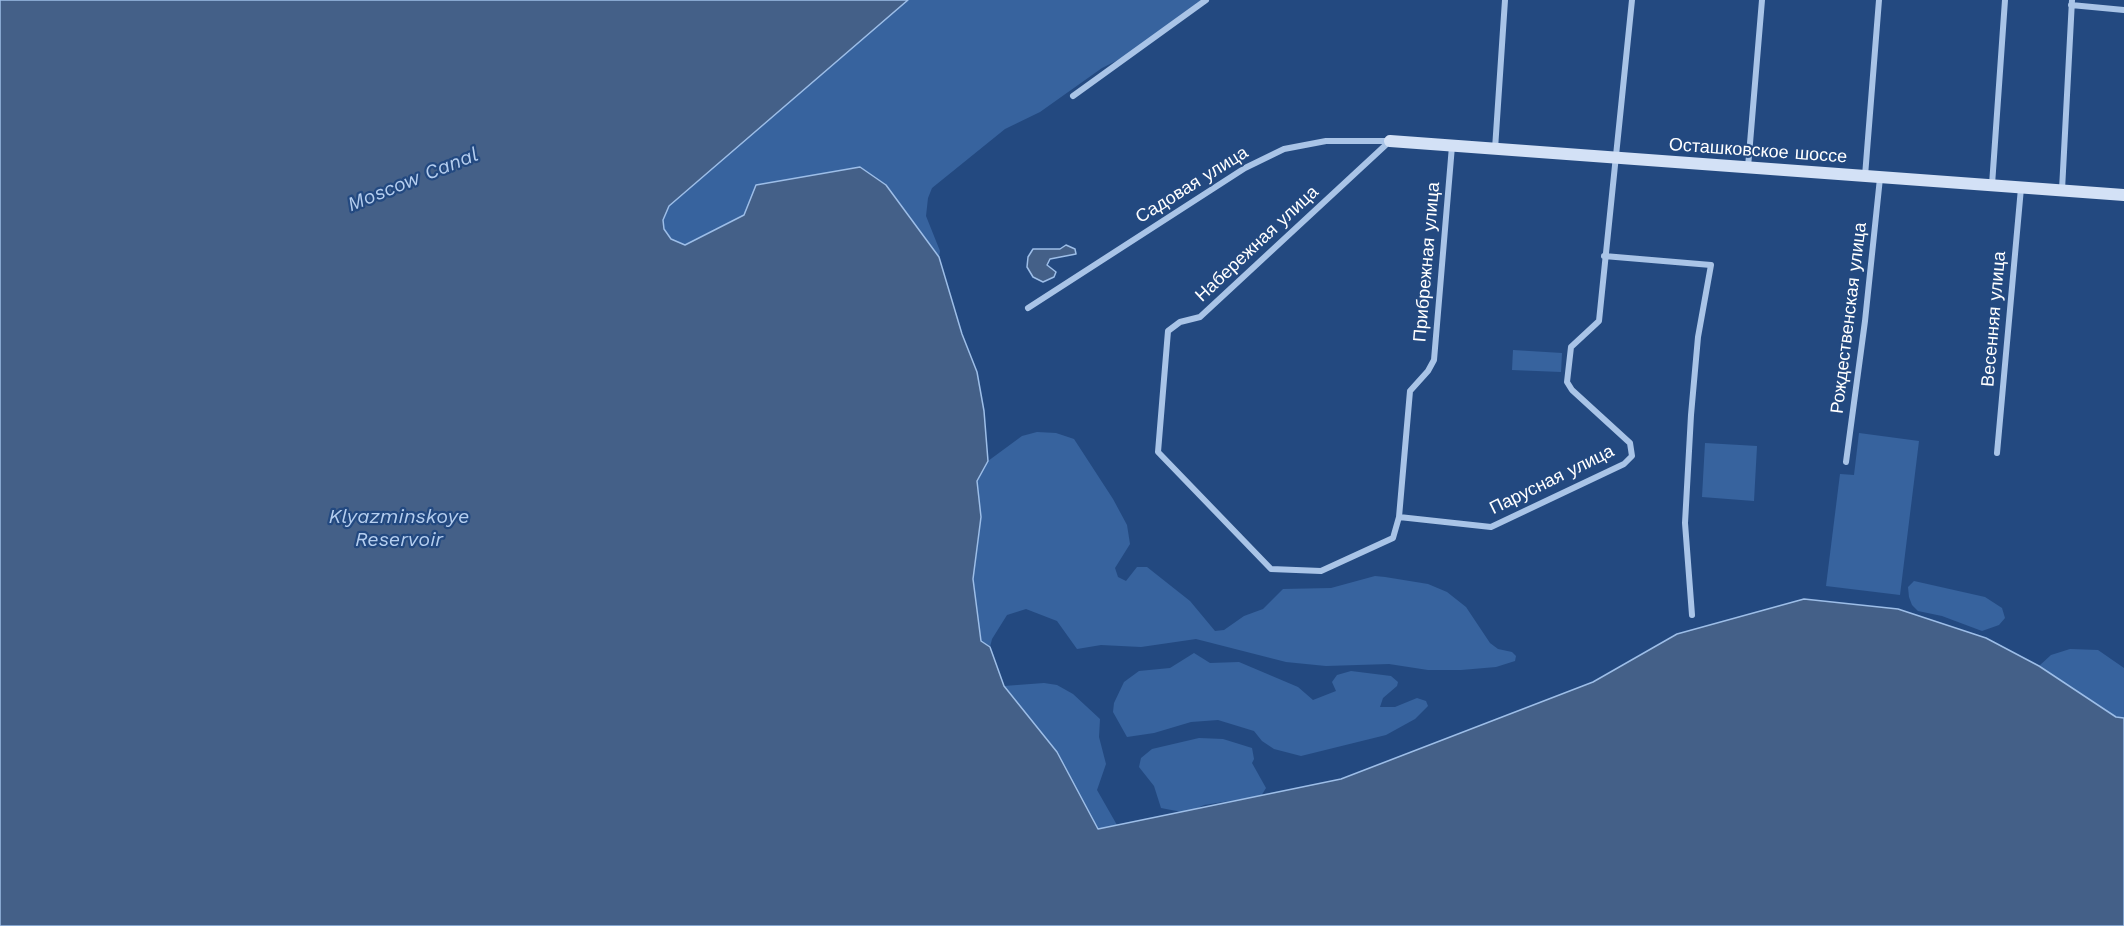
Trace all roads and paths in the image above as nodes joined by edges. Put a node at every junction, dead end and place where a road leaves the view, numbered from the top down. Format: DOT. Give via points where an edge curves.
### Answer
graph roads {
  1 [pos="1206,0"];
  2 [pos="1505,0"];
  3 [pos="1632,0"];
  4 [pos="1762,0"];
  5 [pos="1879,0"];
  6 [pos="2005,0"];
  7 [pos="2072,3"];
  8 [pos="2124,10"];
  9 [pos="1073,96"];
  10 [pos="1390,141"];
  11 [pos="1452,145"];
  12 [pos="1495,150"];
  13 [pos="1614,159"];
  14 [pos="1748,169"];
  15 [pos="1865,177"];
  16 [pos="1880,178"];
  17 [pos="1992,186"];
  18 [pos="2021,187"];
  19 [pos="2062,191"];
  20 [pos="2124,195"];
  21 [pos="1604,256"];
  22 [pos="1028,308"];
  23 [pos="1997,453"];
  24 [pos="1846,462"];
  25 [pos="1399,517"];
  26 [pos="1692,615"];
  1 -- 9 [label="street"];
  2 -- 12 [label="street"];
  3 -- 13 [label="street, Парусная улица"];
  4 -- 14 [label="street"];
  5 -- 15 [label="street"];
  6 -- 17 [label="street"];
  7 -- 8 [label="street"];
  7 -- 19 [label="street"];
  10 -- 11 [label="street, Осташковское шоссе"];
  10 -- 22 [label="street, Садовая улица" via="1326,141 1284,149 1245,168"];
  10 -- 25 [label="street, Набережная улица" via="1200,317 1180,322 1168,331 1158,453 1271,569 1321,570 1393,538"];
  11 -- 12 [label="street, Осташковское шоссе"];
  11 -- 25 [label="street, Прибрежная улица" via="1434,360 1410,391"];
  12 -- 13 [label="street, Осташковское шоссе"];
  13 -- 14 [label="street, Осташковское шоссе"];
  13 -- 21 [label="street, Парусная улица"];
  14 -- 15 [label="street, Осташковское шоссе"];
  15 -- 16 [label="street, Осташковское шоссе"];
  16 -- 17 [label="street, Осташковское шоссе"];
  16 -- 24 [label="street, Рождественская улица"];
  17 -- 18 [label="street, Осташковское шоссе"];
  18 -- 19 [label="street, Осташковское шоссе"];
  18 -- 23 [label="street, Весенняя улица"];
  19 -- 20 [label="street, Осташковское шоссе"];
  21 -- 25 [label="street, Парусная улица" via="1599,321 1571,347 1567,382 1629,443 1632,456 1624,464 1491,527"];
  21 -- 26 [label="street" via="1711,266 1698,337 1690,426 1685,524"];
}
